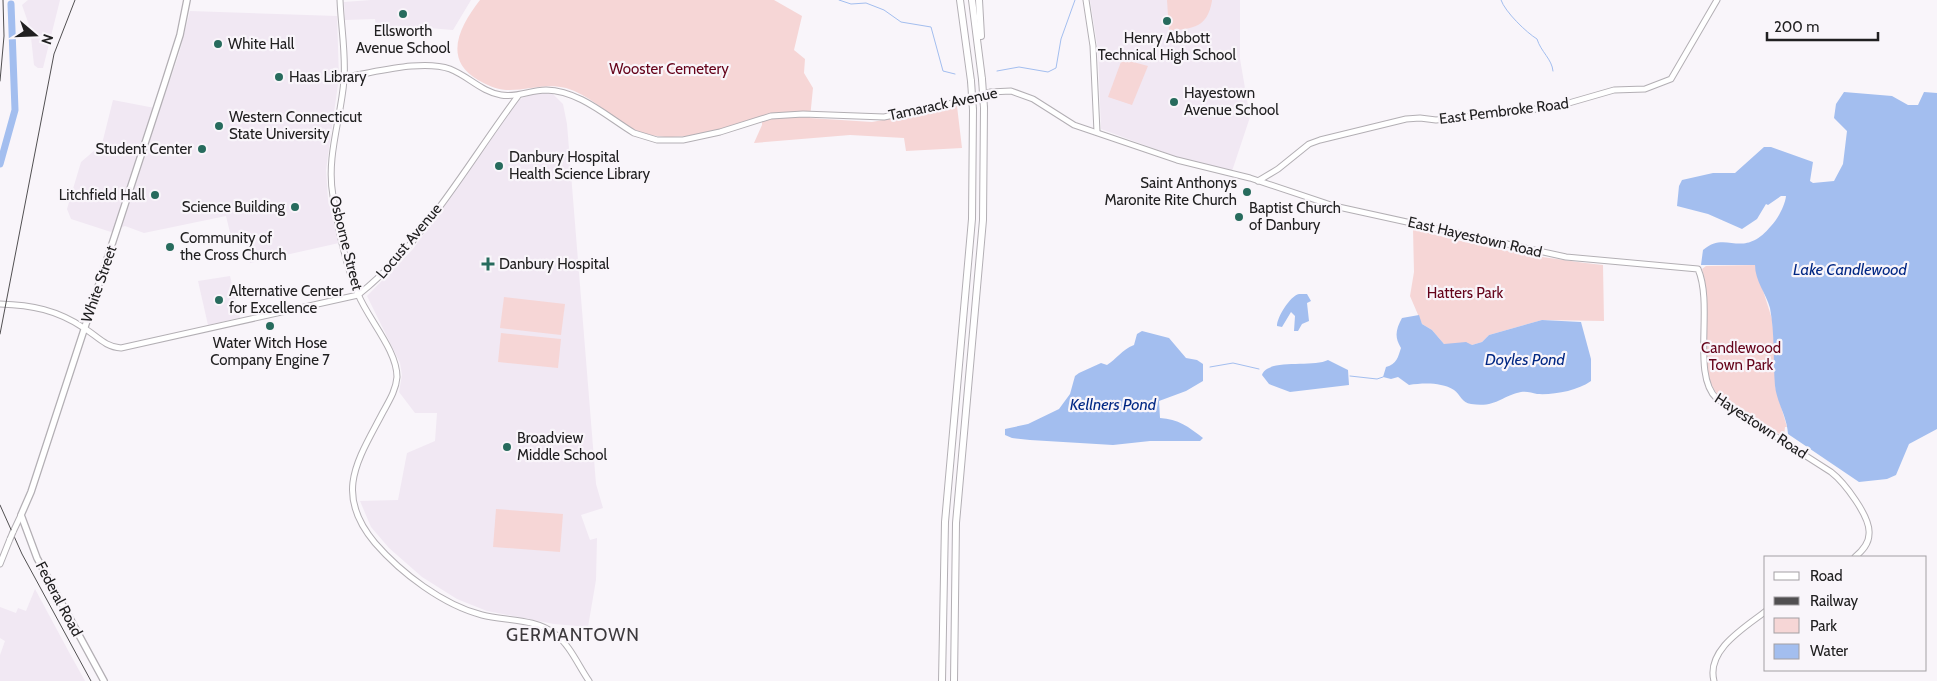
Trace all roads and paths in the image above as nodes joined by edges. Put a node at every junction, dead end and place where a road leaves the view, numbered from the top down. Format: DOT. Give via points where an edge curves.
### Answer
graph roads {
  1 [pos="187,0"];
  2 [pos="340,0"];
  3 [pos="959,0"];
  4 [pos="972,0"];
  5 [pos="979,0"];
  6 [pos="1086,0"];
  7 [pos="1717,0"];
  8 [pos="981,67"];
  9 [pos="344,77"];
  10 [pos="518,96"];
  11 [pos="1097,132"];
  12 [pos="1258,181"];
  13 [pos="1698,269"];
  14 [pos="358,295"];
  15 [pos="0,304"];
  16 [pos="84,328"];
  17 [pos="21,515"];
  18 [pos="1856,556"];
  19 [pos="0,564"];
  20 [pos="1764,613"];
  21 [pos="104,681"];
  22 [pos="589,681"];
  23 [pos="942,681"];
  24 [pos="954,681"];
  25 [pos="1714,681"];
  1 -- 16 [label="main road, White Street" via="170,68"];
  2 -- 9 [label="street, Osborne Street"];
  3 -- 23 [label="highway, bridge" via="973,110 972,219 945,522"];
  4 -- 8 [label="highway"];
  5 -- 8 [label="highway"];
  6 -- 11 [label="street" via="1093,46"];
  7 -- 12 [label="street, East Pembroke Road" via="1671,79 1659,85 1614,90 1555,107 1436,120 1413,119 1346,132 1309,144"];
  8 -- 24 [label="highway, bridge" via="983,220 956,523"];
  9 -- 10 [label="street" via="437,66 458,72 489,91"];
  9 -- 14 [label="street, Osborne Street" via="331,180 341,234"];
  10 -- 11 [label="street, Tamarack Avenue" via="539,90 566,93 634,133 657,140 702,137 771,116 884,117 1000,91 1030,97 1071,124"];
  10 -- 14 [label="street, Locust Avenue" via="416,238 375,282"];
  11 -- 12 [label="street, Tamarack Avenue" via="1177,160"];
  12 -- 13 [label="street, East Hayestown Road" via="1334,206 1566,258"];
  13 -- 18 [label="street, Hayestown Road" via="1705,290 1704,369 1709,391 1843,482 1869,527 1867,542"];
  14 -- 16 [label="street, Locust Avenue" via="121,348 105,344"];
  14 -- 22 [label="street, Osborne Street" via="392,357 397,378 353,475 354,499 366,531 399,566 455,604 482,615 540,626 553,632 563,641"];
  15 -- 16 [label="street, Locust Avenue" via="43,308"];
  16 -- 17 [label="main road, White Street"];
  17 -- 19 [label="street, White Street, bridge"];
  17 -- 21 [label="main road, Federal Road" via="37,558"];
  20 -- 25 [label="street" via="1719,651 1712,664"];
}
